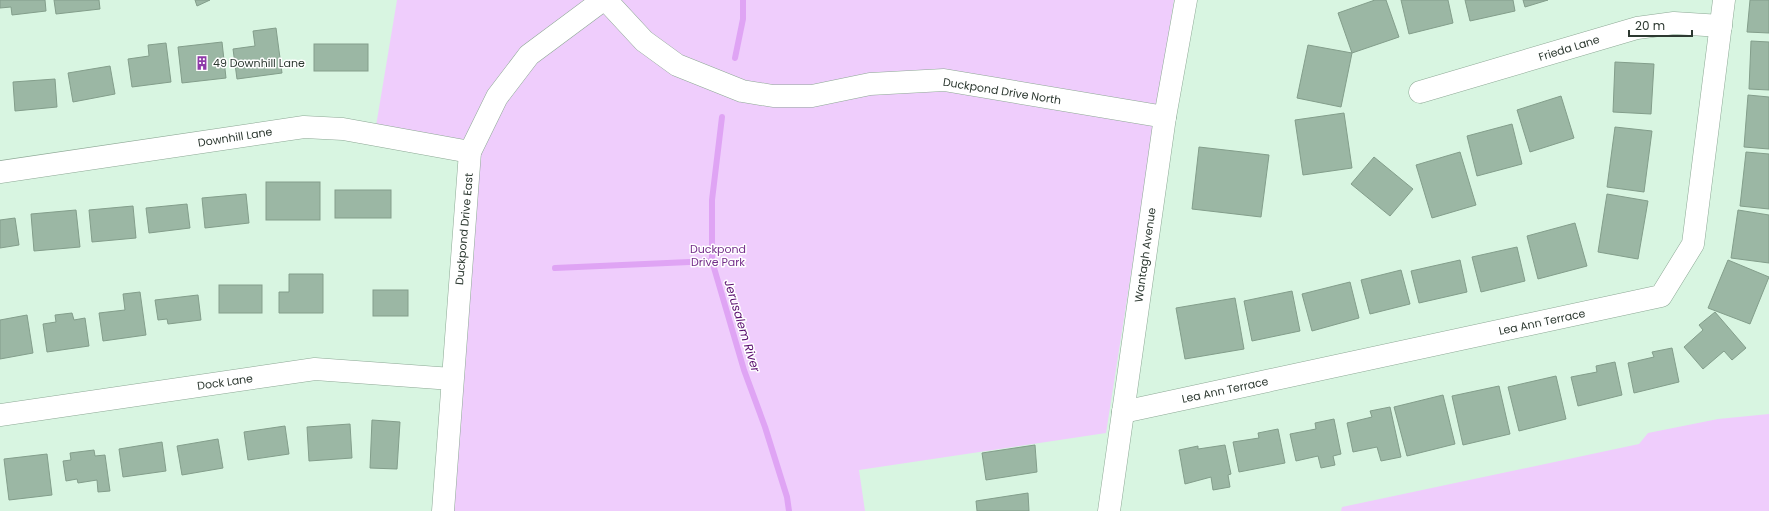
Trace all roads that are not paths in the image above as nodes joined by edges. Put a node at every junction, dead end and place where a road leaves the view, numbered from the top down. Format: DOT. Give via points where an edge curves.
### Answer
graph roads {
  1 [pos="603,0"];
  2 [pos="606,0"];
  3 [pos="1186,0"];
  4 [pos="1724,0"];
  5 [pos="1721,26"];
  6 [pos="1420,92"];
  7 [pos="1164,117"];
  8 [pos="470,152"];
  9 [pos="0,172"];
  10 [pos="452,379"];
  11 [pos="1123,412"];
  12 [pos="0,415"];
  13 [pos="443,511"];
  14 [pos="1109,511"];
  1 -- 8 [label="street, Duckpond Drive East" via="529,56 498,97"];
  2 -- 7 [label="street, Duckpond Drive North" via="644,41 677,65 742,91 773,96 812,96 870,84 944,80"];
  3 -- 7 [label="street, Wantagh Avenue"];
  4 -- 5 [label="street, Lea Ann Terrace"];
  5 -- 6 [label="street, Frieda Lane" via="1674,23 1636,28"];
  5 -- 11 [label="street, Lea Ann Terrace" via="1693,244 1661,296"];
  7 -- 11 [label="street, Wantagh Avenue"];
  8 -- 9 [label="street, Downhill Lane" via="343,129 304,127"];
  8 -- 10 [label="street, Duckpond Drive East"];
  10 -- 12 [label="street, Dock Lane" via="316,369"];
  10 -- 13 [label="street, Duckpond Drive East"];
  11 -- 14 [label="street, Wantagh Avenue"];
}
